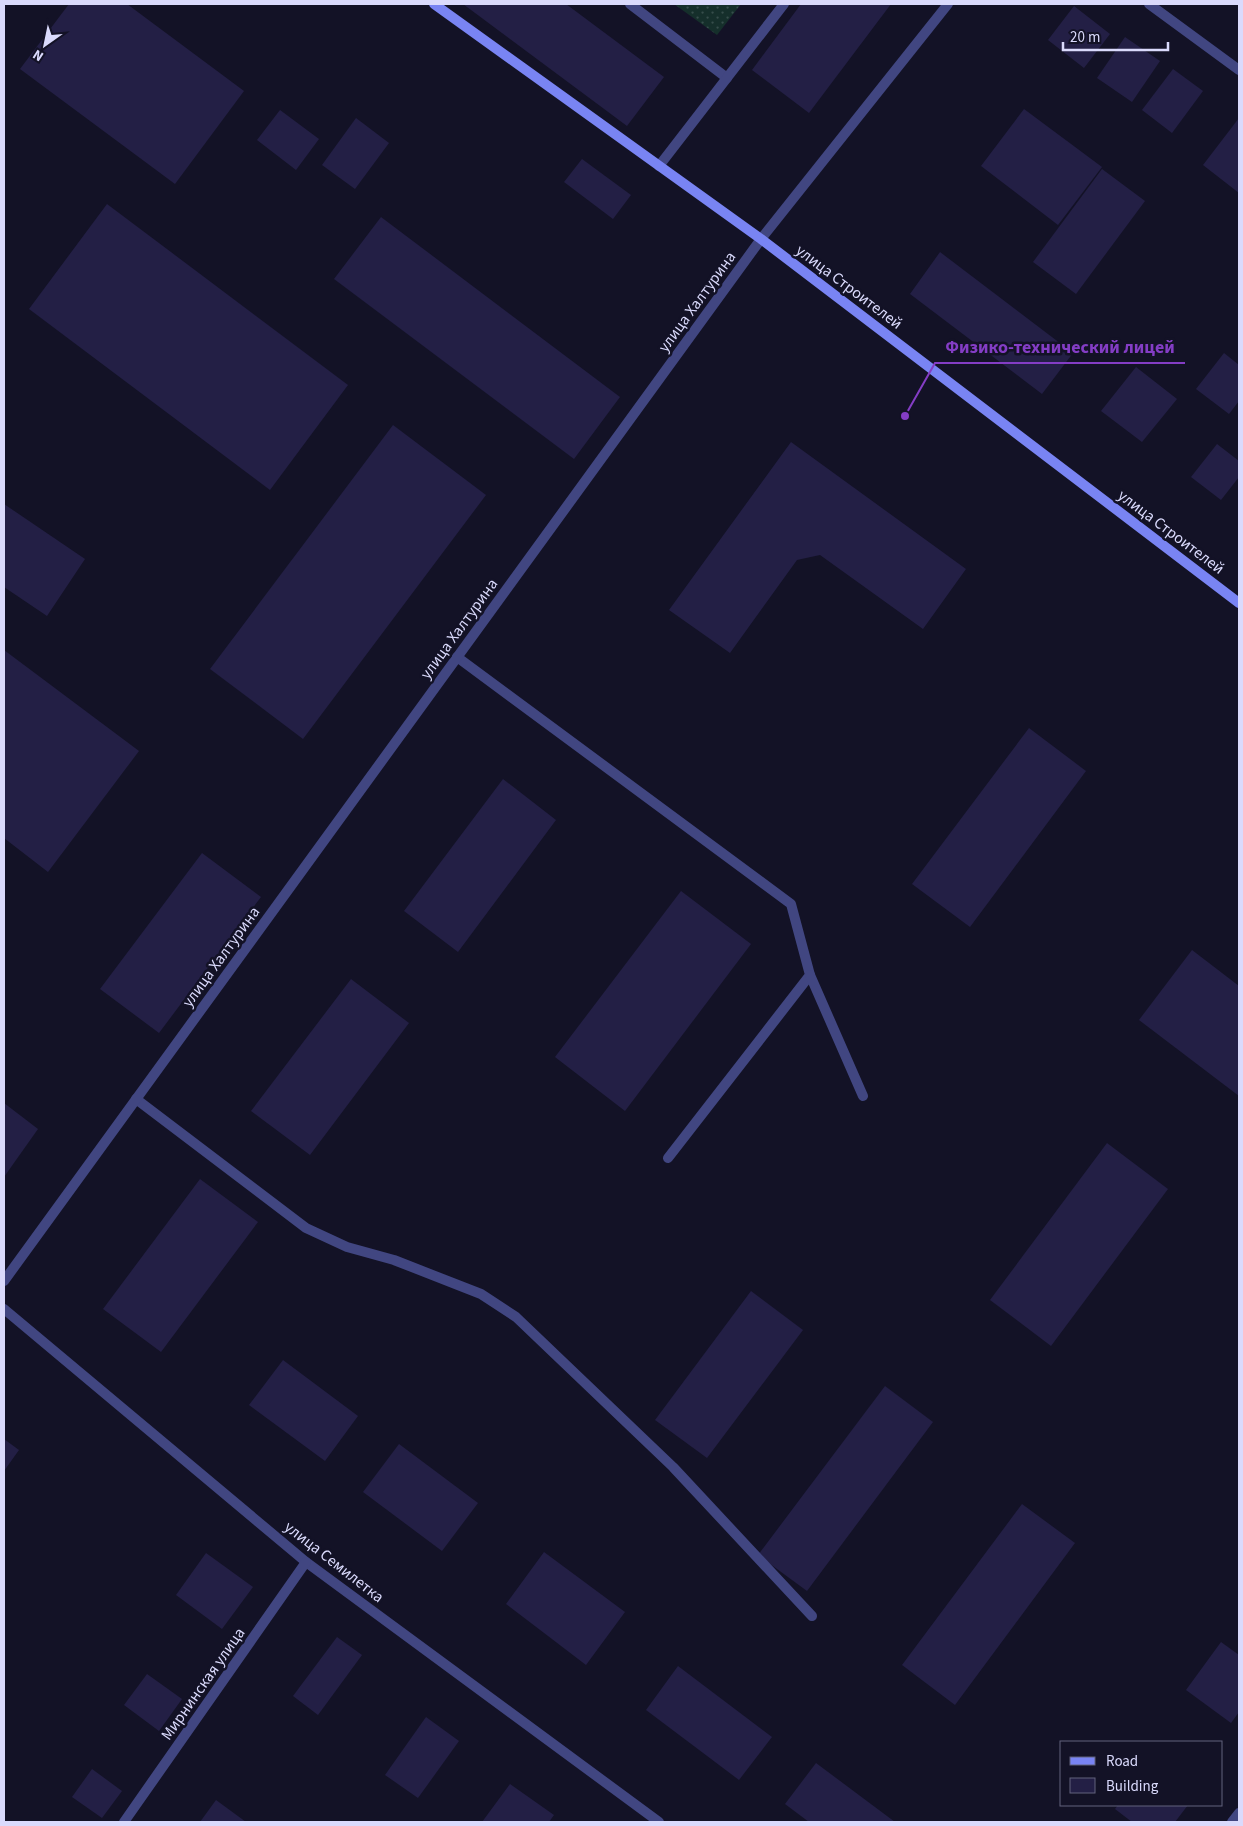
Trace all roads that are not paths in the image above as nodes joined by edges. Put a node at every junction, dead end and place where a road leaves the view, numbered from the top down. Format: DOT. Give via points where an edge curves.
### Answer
graph roads {
  1 [pos="434,4"];
  2 [pos="630,4"];
  3 [pos="784,4"];
  4 [pos="948,4"];
  5 [pos="1149,4"];
  6 [pos="1239,70"];
  7 [pos="727,78"];
  8 [pos="659,166"];
  9 [pos="761,239"];
  10 [pos="1239,603"];
  11 [pos="457,657"];
  12 [pos="810,975"];
  13 [pos="863,1096"];
  14 [pos="136,1099"];
  15 [pos="668,1158"];
  16 [pos="4,1281"];
  17 [pos="4,1309"];
  18 [pos="306,1562"];
  19 [pos="812,1616"];
  20 [pos="1239,1813"];
  21 [pos="124,1822"];
  22 [pos="659,1822"];
  23 [pos="1232,1822"];
  1 -- 8 [label="main road, улица Строителей"];
  2 -- 7 [label="street"];
  3 -- 7 [label="street"];
  4 -- 9 [label="street, улица Халтурина"];
  5 -- 6 [label="street"];
  7 -- 8 [label="street"];
  8 -- 9 [label="main road, улица Строителей"];
  9 -- 10 [label="main road, улица Строителей"];
  9 -- 11 [label="street, улица Халтурина"];
  11 -- 12 [label="street" via="791,904"];
  11 -- 14 [label="street, улица Халтурина"];
  12 -- 13 [label="street"];
  12 -- 15 [label="street"];
  14 -- 16 [label="street, улица Халтурина"];
  14 -- 19 [label="street" via="306,1228 347,1247 394,1260 481,1294 516,1318 674,1467"];
  17 -- 18 [label="street, улица Семилетка"];
  18 -- 21 [label="street, Мирнинская улица"];
  18 -- 22 [label="street, улица Семилетка"];
  20 -- 23 [label="street"];
}
